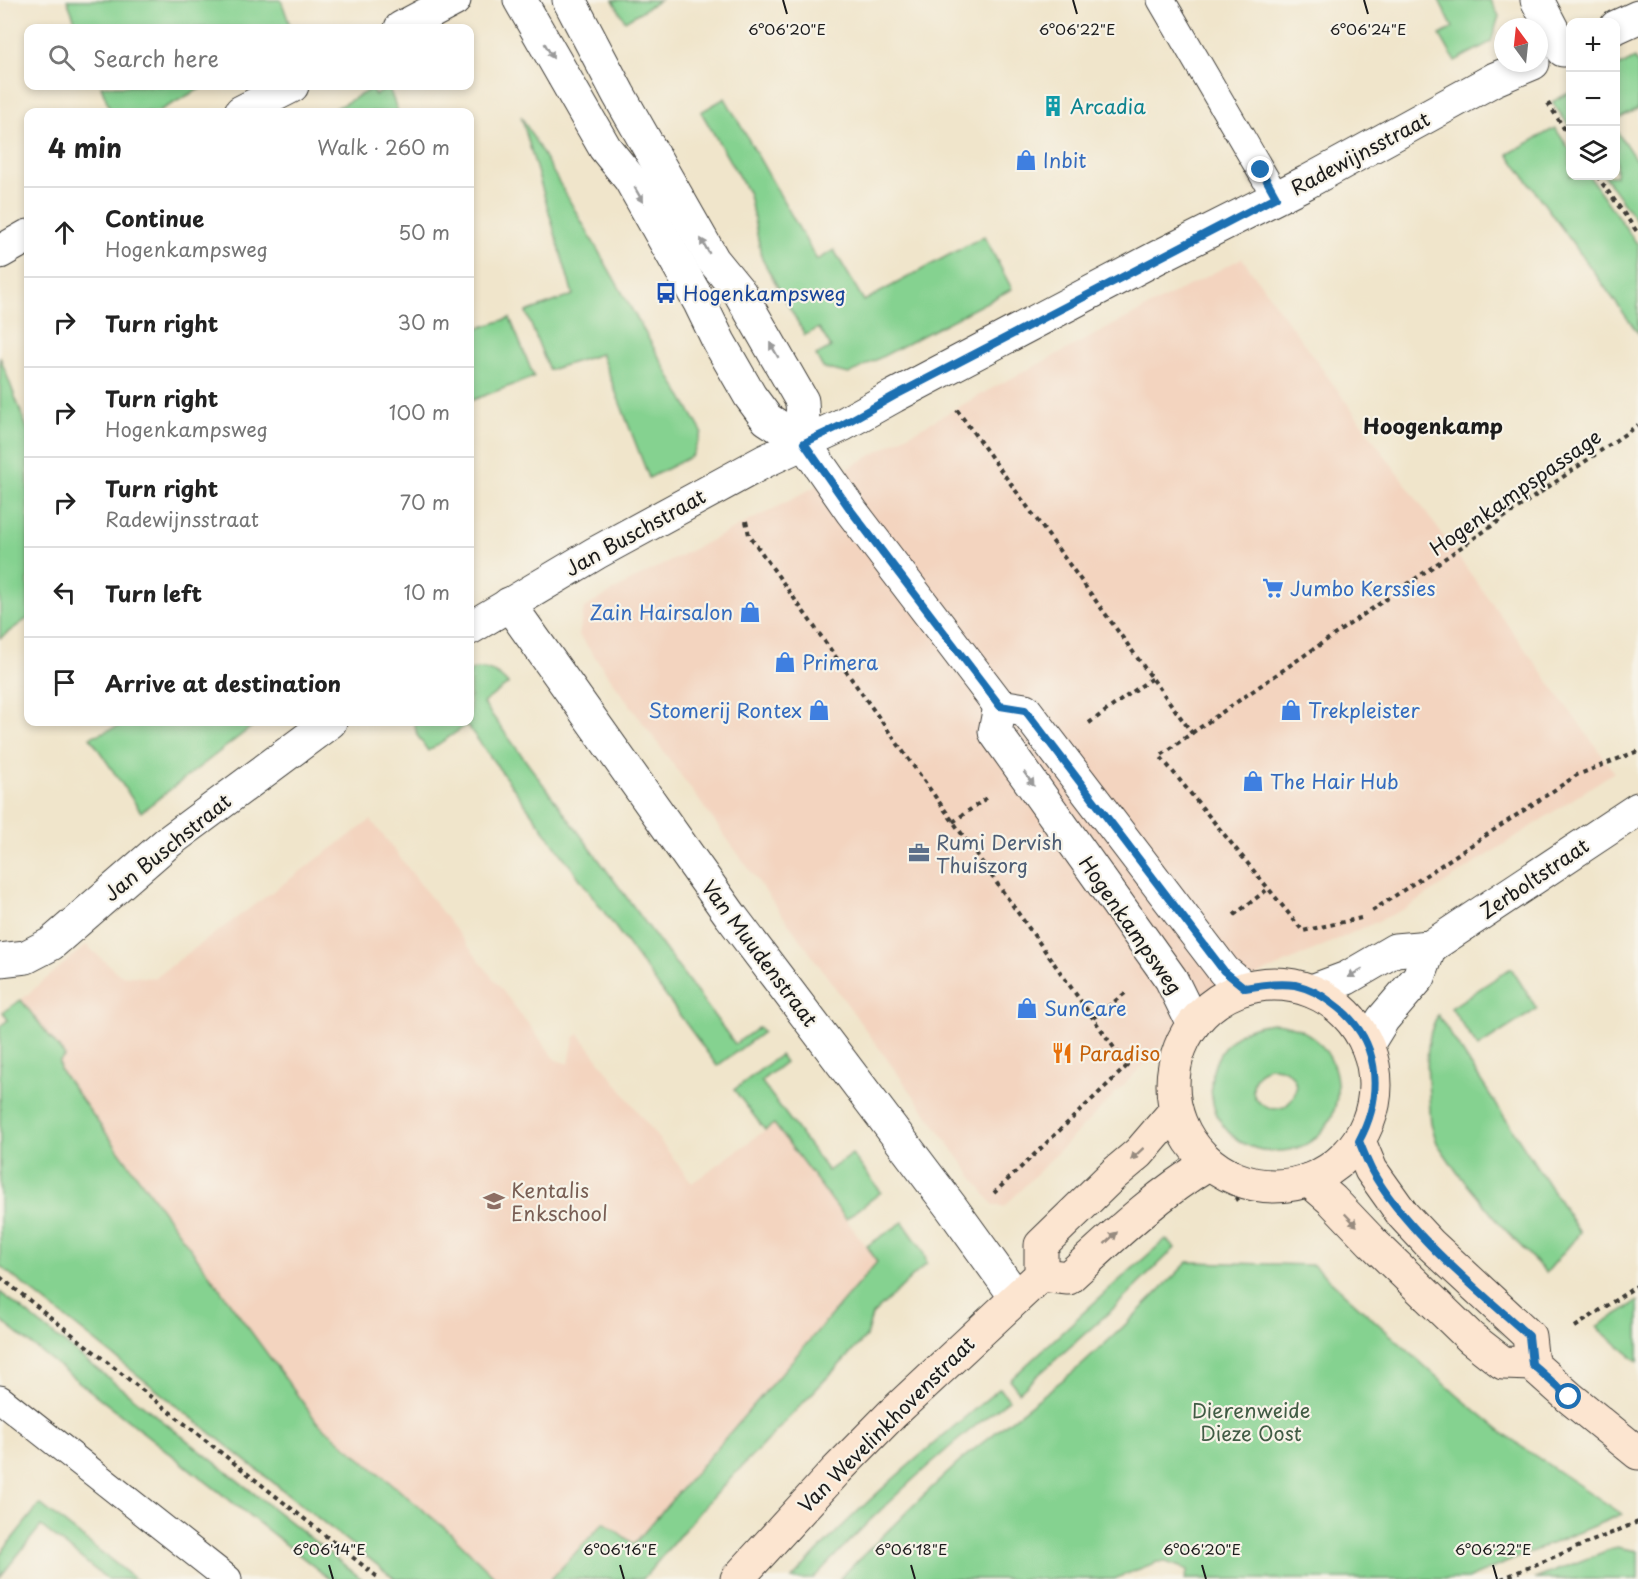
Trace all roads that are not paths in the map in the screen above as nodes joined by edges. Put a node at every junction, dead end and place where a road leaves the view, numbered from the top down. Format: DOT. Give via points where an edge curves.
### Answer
graph roads {
  1 [pos="454,0"];
  2 [pos="520,0"];
  3 [pos="569,0"];
  4 [pos="1161,0"];
  5 [pos="1537,0"];
  6 [pos="1638,17"];
  7 [pos="409,24"];
  8 [pos="1620,25"];
  9 [pos="1557,52"];
  10 [pos="1512,72"];
  11 [pos="284,90"];
  12 [pos="249,108"];
  13 [pos="1276,197"];
  14 [pos="24,238"];
  15 [pos="0,252"];
  16 [pos="804,443"];
  17 [pos="509,604"];
  18 [pos="474,626"];
  19 [pos="1000,706"];
  20 [pos="325,726"];
  21 [pos="1638,809"];
  22 [pos="1430,947"];
  23 [pos="0,960"];
  24 [pos="1245,988"];
  25 [pos="1312,992"];
  26 [pos="1193,1024"];
  27 [pos="1367,1045"];
  28 [pos="1176,1110"];
  29 [pos="1359,1141"];
  30 [pos="1209,1163"];
  31 [pos="1309,1180"];
  32 [pos="1041,1275"];
  33 [pos="1016,1297"];
  34 [pos="1532,1364"];
  35 [pos="0,1400"];
  36 [pos="1638,1453"];
  37 [pos="228,1579"];
  38 [pos="737,1579"];
  1 -- 7 [label="street"];
  2 -- 16 [label="street, one-way" via="605,148 630,179 750,396 767,419"];
  16 -- 3 [label="street, one-way" via="802,401 740,293 713,260"];
  4 -- 13 [label="lane"];
  5 -- 9 [label="street"];
  6 -- 8 [label="street"];
  10 -- 13 [label="street, Radewijnsstraat"];
  11 -- 12 [label="street"];
  13 -- 16 [label="street, Radewijnsstraat"];
  14 -- 15 [label="street"];
  16 -- 17 [label="street, Jan Buschstraat" via="688,502"];
  16 -- 19 [label="street"];
  17 -- 18 [label="street, Jan Buschstraat"];
  17 -- 33 [label="street, Van Muudenstraat" via="737,925"];
  19 -- 24 [label="street" via="1025,710 1224,971"];
  19 -- 26 [label="street, Hogenkampsweg, one-way" via="995,732 1171,979"];
  20 -- 23 [label="street, Jan Buschstraat" via="167,843 51,944 26,957"];
  21 -- 22 [label="street, Zerboltstraat"];
  22 -- 25 [label="street, Zerboltstraat, one-way" via="1395,950 1347,978"];
  22 -- 27 [label="street" via="1419,978 1383,1019"];
  24 -- 25 [label="main road" via="1279,984"];
  24 -- 26 [label="main road" via="1216,1002"];
  25 -- 27 [label="main road" via="1350,1018"];
  26 -- 28 [label="main road" via="1174,1066"];
  27 -- 29 [label="main road" via="1373,1060 1375,1094"];
  28 -- 30 [label="main road" via="1191,1144"];
  28 -- 32 [label="main road, one-way" via="1139,1153 1041,1245"];
  29 -- 31 [label="main road" via="1337,1164"];
  29 -- 34 [label="main road" via="1371,1170 1403,1215 1529,1336"];
  30 -- 31 [label="main road" via="1267,1193"];
  32 -- 30 [label="main road, one-way" via="1068,1278 1143,1208"];
  31 -- 34 [label="main road, one-way" via="1471,1338 1503,1363"];
  32 -- 33 [label="main road, Van Wevelinkhovenstraat"];
  33 -- 38 [label="main road, Van Wevelinkhovenstraat" via="892,1414"];
  34 -- 36 [label="main road"];
  35 -- 37 [label="lane"];
}
